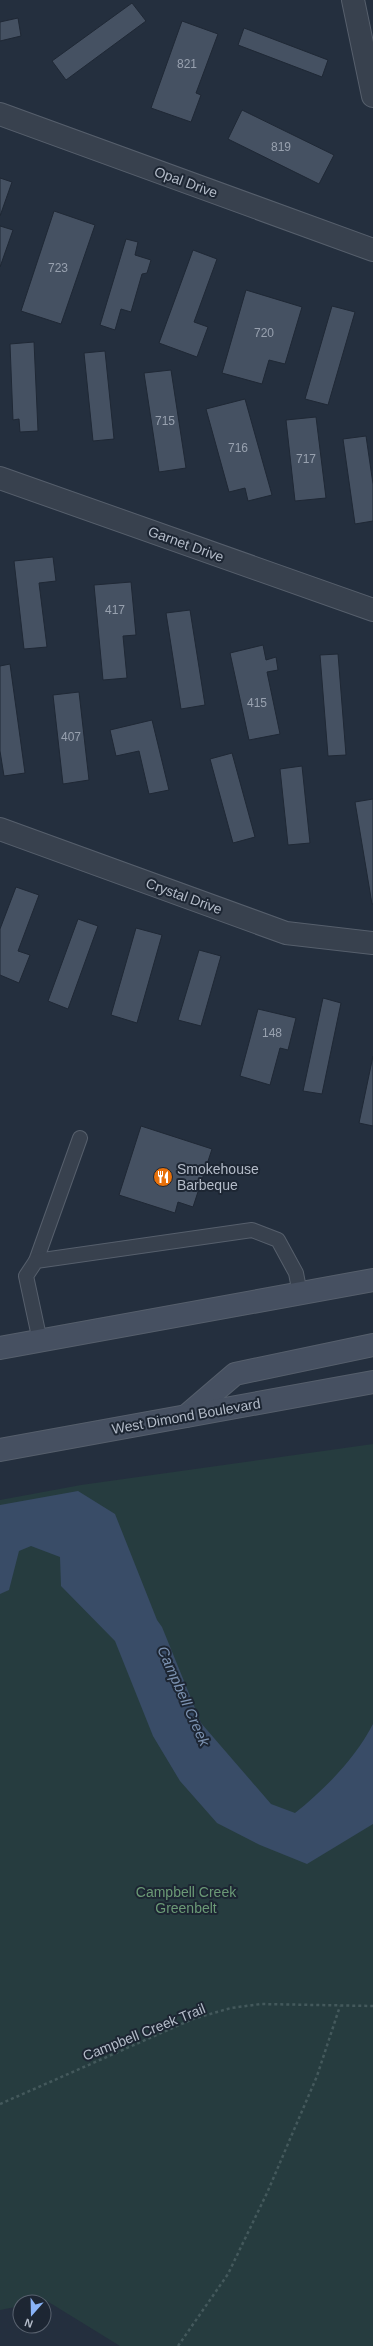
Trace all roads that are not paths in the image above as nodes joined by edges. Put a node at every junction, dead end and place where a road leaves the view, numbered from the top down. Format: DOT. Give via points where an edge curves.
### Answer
graph roads {
  1 [pos="353,0"];
  2 [pos="373,96"];
  3 [pos="0,114"];
  4 [pos="373,250"];
  5 [pos="0,478"];
  6 [pos="373,610"];
  7 [pos="0,828"];
  8 [pos="373,943"];
  9 [pos="80,1138"];
  10 [pos="36,1261"];
  11 [pos="373,1280"];
  12 [pos="300,1294"];
  13 [pos="40,1341"];
  14 [pos="373,1345"];
  15 [pos="0,1348"];
  16 [pos="373,1382"];
  17 [pos="186,1416"];
  18 [pos="0,1450"];
  1 -- 2 [label="street"];
  3 -- 4 [label="street, Opal Drive"];
  5 -- 6 [label="street, Garnet Drive"];
  7 -- 8 [label="street, Crystal Drive" via="286,933"];
  9 -- 10 [label="lane"];
  10 -- 12 [label="lane" via="252,1230 278,1240 296,1273"];
  10 -- 13 [label="lane" via="26,1276"];
  11 -- 12 [label="main road"];
  12 -- 13 [label="main road"];
  13 -- 15 [label="main road"];
  14 -- 17 [label="main road" via="235,1374"];
  16 -- 17 [label="main road, West Dimond Boulevard"];
  17 -- 18 [label="main road, West Dimond Boulevard"];
}
